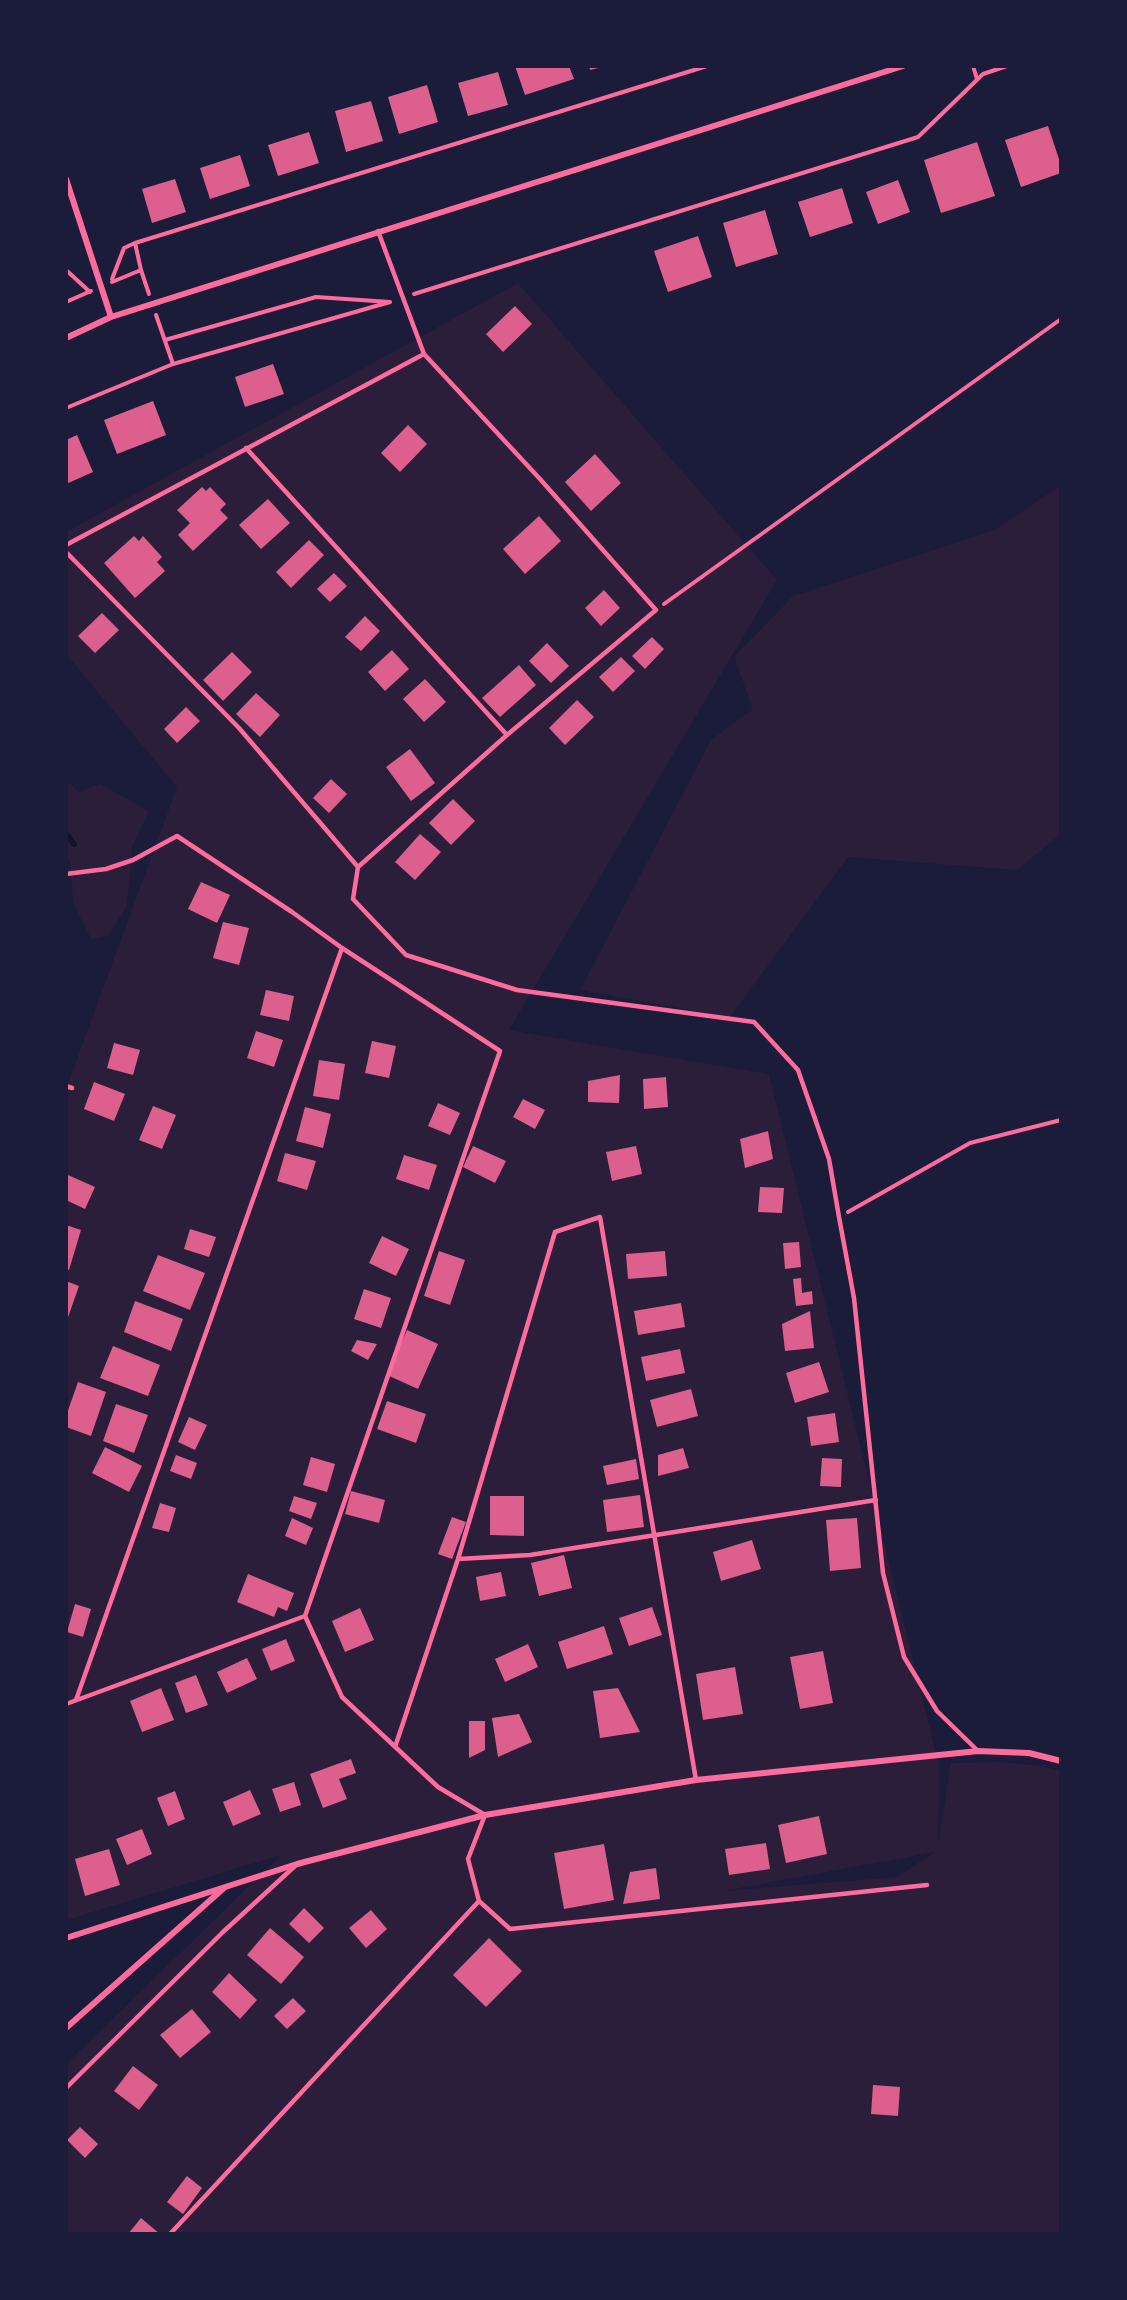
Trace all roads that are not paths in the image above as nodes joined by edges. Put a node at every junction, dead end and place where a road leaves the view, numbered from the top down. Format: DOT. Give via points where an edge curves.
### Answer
graph roads {
  1 [pos="903,66"];
  2 [pos="66,179"];
  3 [pos="378,231"];
  4 [pos="111,317"];
  5 [pos="66,338"];
  6 [pos="424,354"];
  7 [pos="246,448"];
  8 [pos="66,545"];
  9 [pos="66,552"];
  10 [pos="507,735"];
  11 [pos="358,867"];
  12 [pos="66,874"];
  13 [pos="342,948"];
  14 [pos="876,1500"];
  15 [pos="654,1534"];
  16 [pos="458,1559"];
  17 [pos="305,1616"];
  18 [pos="76,1700"];
  19 [pos="66,1704"];
  20 [pos="395,1748"];
  21 [pos="978,1751"];
  22 [pos="1061,1761"];
  23 [pos="696,1780"];
  24 [pos="485,1815"];
  25 [pos="297,1864"];
  26 [pos="226,1885"];
  27 [pos="927,1885"];
  28 [pos="479,1901"];
  29 [pos="66,1938"];
  30 [pos="66,2028"];
  31 [pos="66,2088"];
  32 [pos="170,2234"];
  1 -- 3 [label="street"];
  2 -- 4 [label="street"];
  3 -- 4 [label="street"];
  3 -- 6 [label="lane"];
  4 -- 5 [label="street"];
  6 -- 7 [label="lane"];
  6 -- 10 [label="lane" via="656,610"];
  7 -- 8 [label="lane"];
  7 -- 10 [label="lane"];
  9 -- 11 [label="lane" via="239,728"];
  10 -- 11 [label="lane"];
  11 -- 14 [label="lane" via="353,899 406,955 517,990 754,1022 798,1070 829,1159 854,1298"];
  12 -- 13 [label="lane" via="133,860 177,836"];
  13 -- 17 [label="lane" via="500,1051"];
  13 -- 18 [label="lane"];
  14 -- 15 [label="lane"];
  14 -- 21 [label="lane" via="883,1573 904,1657 937,1711"];
  15 -- 16 [label="lane" via="530,1555"];
  15 -- 16 [label="lane" via="600,1217 555,1232"];
  15 -- 23 [label="lane"];
  16 -- 20 [label="lane"];
  17 -- 18 [label="lane"];
  17 -- 20 [label="lane" via="342,1697"];
  18 -- 19 [label="lane"];
  20 -- 24 [label="lane" via="438,1787"];
  21 -- 22 [label="street" via="1029,1753"];
  21 -- 23 [label="street"];
  23 -- 24 [label="street"];
  24 -- 25 [label="street"];
  24 -- 28 [label="lane" via="468,1859"];
  25 -- 26 [label="street"];
  25 -- 31 [label="lane"];
  26 -- 29 [label="street"];
  26 -- 30 [label="street"];
  27 -- 28 [label="lane" via="510,1929"];
  28 -- 32 [label="lane"];
}
